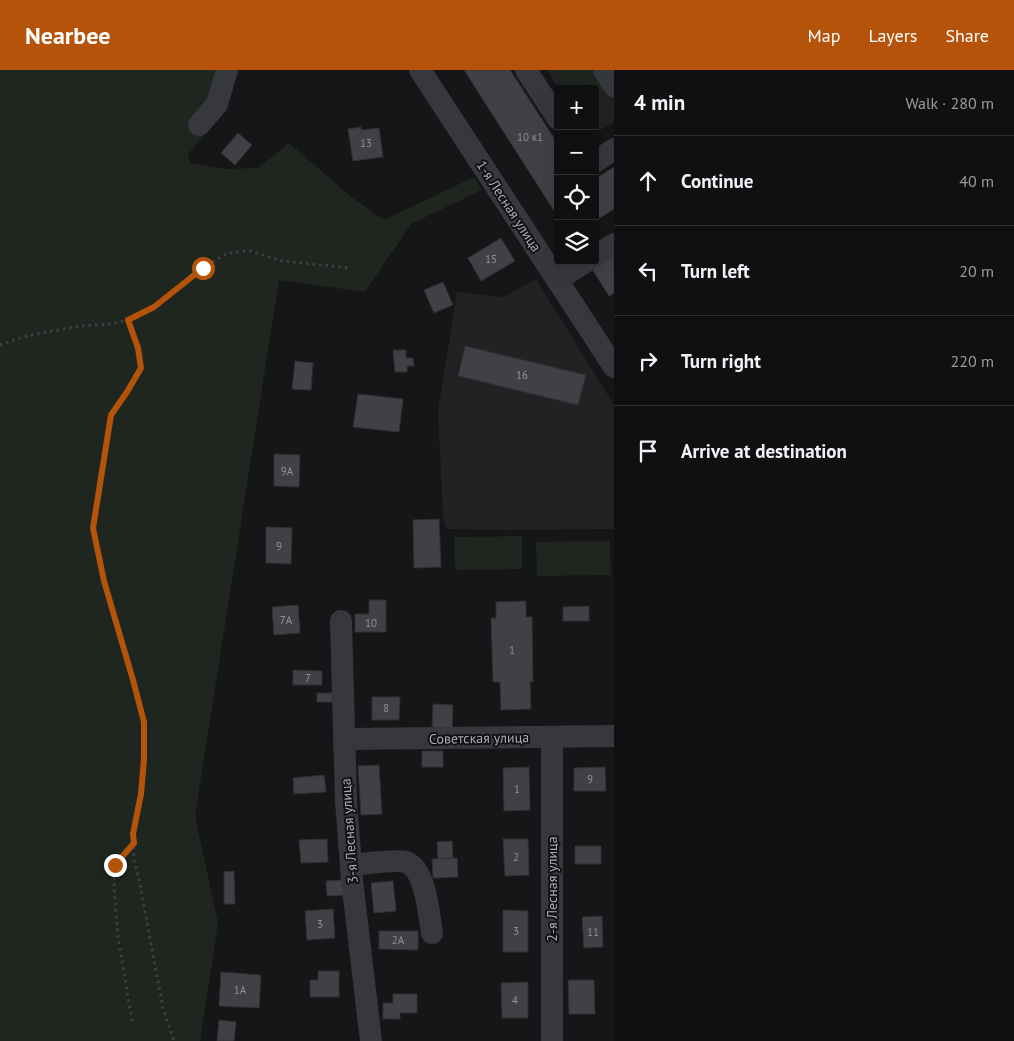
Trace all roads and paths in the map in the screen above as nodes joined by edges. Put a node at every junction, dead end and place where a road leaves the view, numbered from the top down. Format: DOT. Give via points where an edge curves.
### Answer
graph roads {
  1 [pos="227,70"];
  2 [pos="420,70"];
  3 [pos="526,70"];
  4 [pos="604,70"];
  5 [pos="614,86"];
  6 [pos="554,112"];
  7 [pos="199,126"];
  8 [pos="614,149"];
  9 [pos="599,159"];
  10 [pos="614,244"];
  11 [pos="599,253"];
  12 [pos="581,265"];
  13 [pos="350,268"];
  14 [pos="557,280"];
  15 [pos="128,320"];
  16 [pos="0,345"];
  17 [pos="614,366"];
  18 [pos="341,621"];
  19 [pos="614,736"];
  20 [pos="552,737"];
  21 [pos="344,739"];
  22 [pos="134,843"];
  23 [pos="351,865"];
  24 [pos="432,933"];
  25 [pos="132,1021"];
  26 [pos="174,1041"];
  27 [pos="372,1041"];
  28 [pos="552,1041"];
  1 -- 7 [label="street" via="217,104"];
  2 -- 14 [label="street, 1-я Лесная улица"];
  3 -- 6 [label="street"];
  4 -- 5 [label="street"];
  8 -- 9 [label="street"];
  10 -- 11 [label="street"];
  12 -- 14 [label="street"];
  13 -- 15 [label="path" via="282,261 250,251 234,252 203,268 154,307"];
  14 -- 17 [label="street, 1-я Лесная улица"];
  15 -- 16 [label="path" via="42,333"];
  15 -- 22 [label="path" via="141,368 111,415 93,528 104,581 144,722 144,759"];
  18 -- 21 [label="street, 3-я Лесная улица"];
  19 -- 20 [label="street, Советская улица"];
  20 -- 21 [label="street, Советская улица"];
  20 -- 28 [label="street, 2-я Лесная улица"];
  21 -- 23 [label="street, 3-я Лесная улица"];
  22 -- 25 [label="path" via="115,865 114,887 118,937"];
  22 -- 26 [label="path" via="134,860 163,1008"];
  23 -- 24 [label="street" via="399,861 407,862 417,870 423,883"];
  23 -- 27 [label="street, 3-я Лесная улица"];
}
